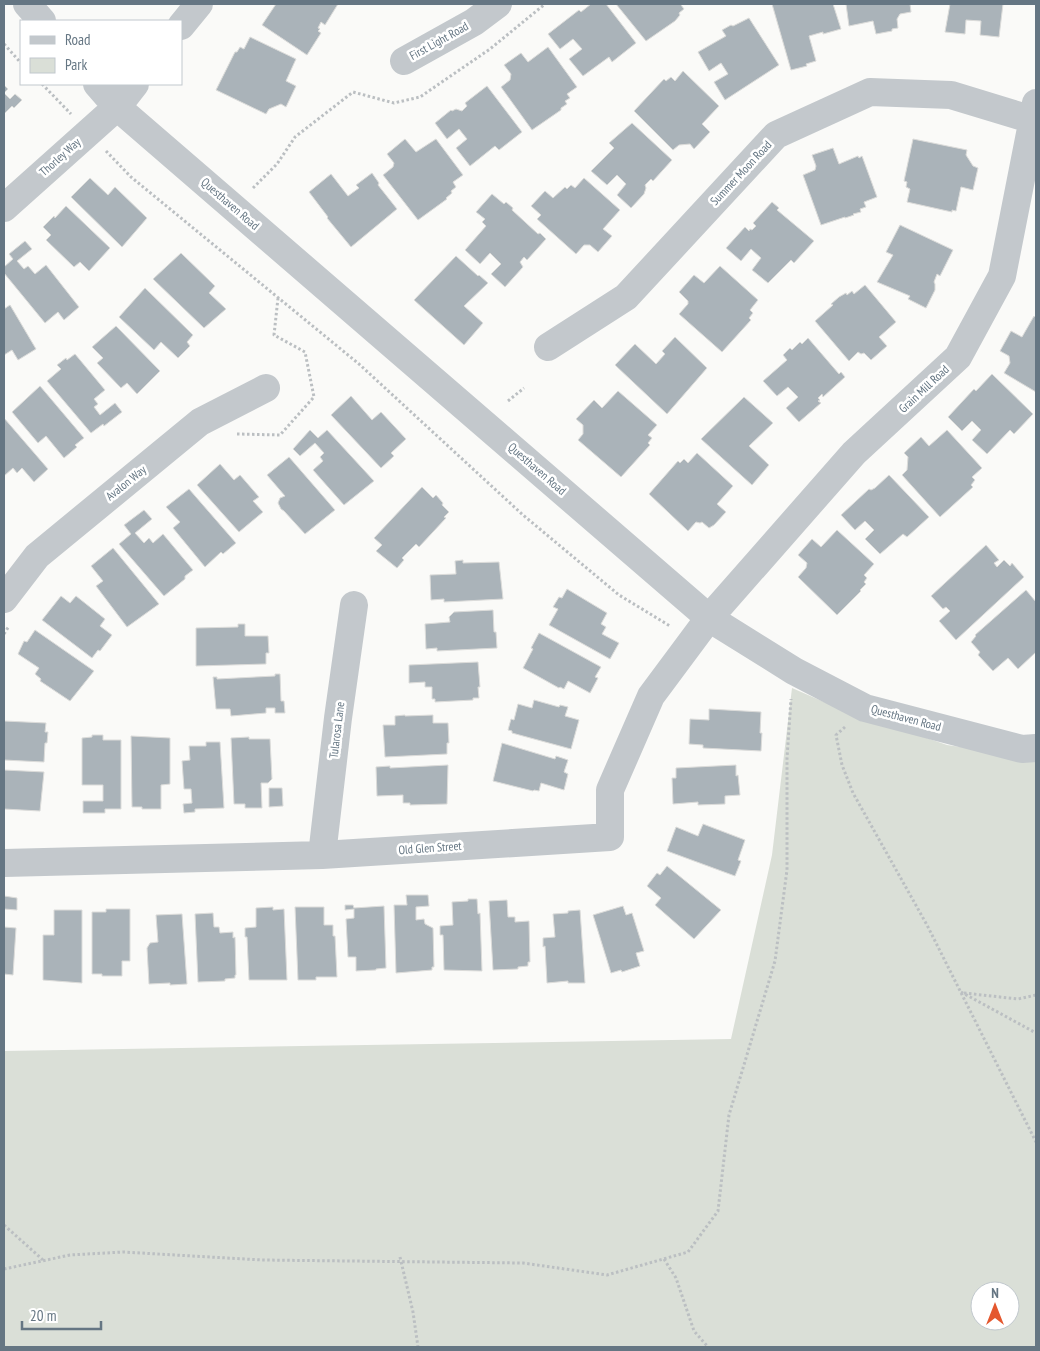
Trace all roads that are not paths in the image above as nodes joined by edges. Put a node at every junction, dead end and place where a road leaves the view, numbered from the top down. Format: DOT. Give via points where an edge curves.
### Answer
graph roads {
  1 [pos="27,4"];
  2 [pos="200,4"];
  3 [pos="498,4"];
  4 [pos="41,20"];
  5 [pos="182,25"];
  6 [pos="404,61"];
  7 [pos="98,85"];
  8 [pos="134,85"];
  9 [pos="117,107"];
  10 [pos="1035,112"];
  11 [pos="4,208"];
  12 [pos="548,347"];
  13 [pos="266,388"];
  14 [pos="4,599"];
  15 [pos="354,605"];
  16 [pos="709,618"];
  17 [pos="1036,748"];
  18 [pos="322,855"];
  19 [pos="4,863"];
  1 -- 4 [label="street"];
  2 -- 5 [label="street"];
  3 -- 6 [label="street, First Light Road" via="474,22"];
  7 -- 9 [label="street, Questhaven Road"];
  8 -- 9 [label="street, Thorley Way"];
  9 -- 11 [label="street, Thorley Way"];
  9 -- 16 [label="street, Questhaven Road"];
  10 -- 12 [label="street, Summer Moon Road" via="952,95 870,92 776,135 626,297"];
  10 -- 16 [label="street, Grain Mill Road" via="1002,276 958,357 854,453"];
  13 -- 14 [label="street, Avalon Way" via="200,422 37,556"];
  15 -- 18 [label="street, Tularosa Lane"];
  16 -- 17 [label="street, Questhaven Road" via="794,670 865,708 1022,748"];
  16 -- 18 [label="street, Old Glen Street" via="651,696 610,790 610,836"];
  18 -- 19 [label="street, Old Glen Street"];
}
